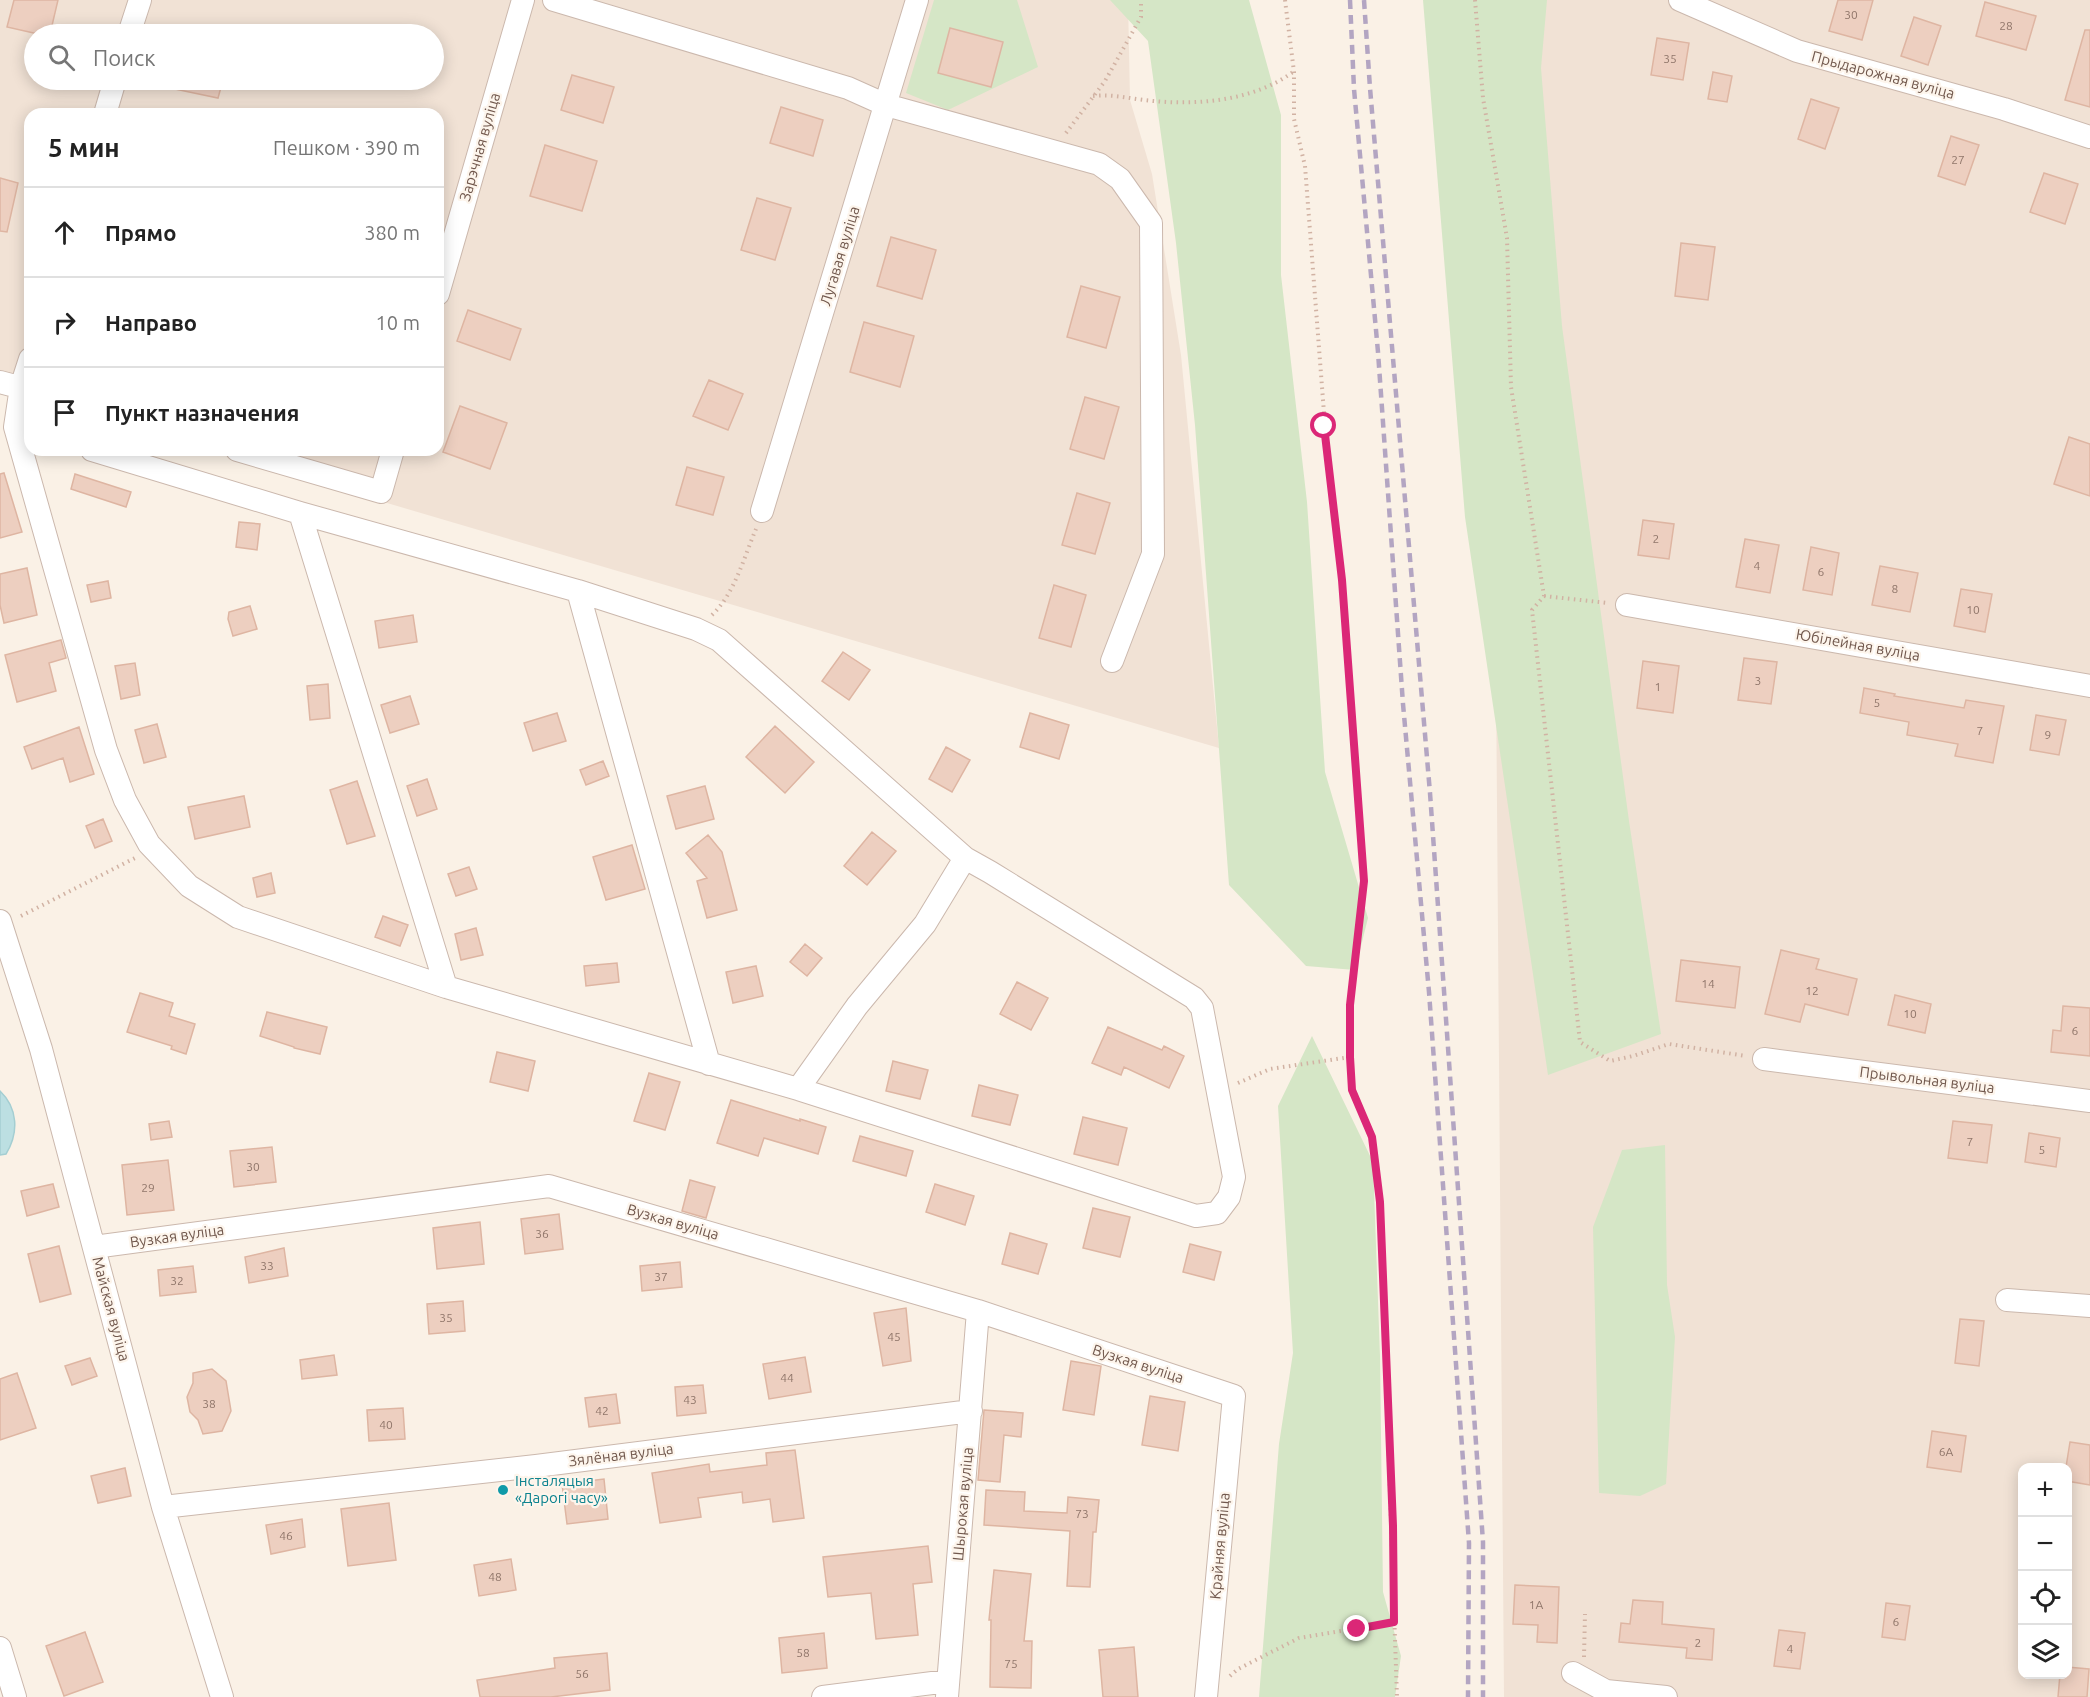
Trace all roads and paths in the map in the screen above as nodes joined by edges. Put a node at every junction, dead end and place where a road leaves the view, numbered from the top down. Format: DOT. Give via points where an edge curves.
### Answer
graph roads {
  1 [pos="140,0"];
  2 [pos="523,0"];
  3 [pos="554,0"];
  4 [pos="918,0"];
  5 [pos="1141,0"];
  6 [pos="1285,0"];
  7 [pos="1475,0"];
  8 [pos="1680,0"];
  9 [pos="132,24"];
  10 [pos="1294,72"];
  11 [pos="112,90"];
  12 [pos="1093,96"];
  13 [pos="886,105"];
  14 [pos="107,108"];
  15 [pos="2090,137"];
  16 [pos="1053,151"];
  17 [pos="444,273"];
  18 [pos="24,371"];
  19 [pos="17,386"];
  20 [pos="23,429"];
  21 [pos="30,456"];
  22 [pos="112,456"];
  23 [pos="258,456"];
  24 [pos="391,456"];
  25 [pos="762,511"];
  26 [pos="300,513"];
  27 [pos="578,591"];
  28 [pos="1544,596"];
  29 [pos="1627,605"];
  30 [pos="696,629"];
  31 [pos="1112,661"];
  32 [pos="2090,686"];
  33 [pos="153,849"];
  34 [pos="965,858"];
  35 [pos="1,924"];
  36 [pos="446,987"];
  37 [pos="1350,1057"];
  38 [pos="1764,1059"];
  39 [pos="709,1064"];
  40 [pos="798,1089"];
  41 [pos="1218,1092"];
  42 [pos="2090,1101"];
  43 [pos="94,1247"];
  44 [pos="2007,1300"];
  45 [pos="2090,1306"];
  46 [pos="978,1311"];
  47 [pos="1234,1396"];
  48 [pos="971,1411"];
  49 [pos="163,1507"];
  50 [pos="1585,1614"];
  51 [pos="1394,1622"];
  52 [pos="0,1648"];
  53 [pos="1579,1676"];
  54 [pos="948,1689"];
  55 [pos="15,1697"];
  56 [pos="222,1697"];
  57 [pos="823,1697"];
  58 [pos="1206,1697"];
  59 [pos="1397,1697"];
  60 [pos="1666,1697"];
  1 -- 9 [label="street"];
  2 -- 17 [label="street, Зарэчная вуліца"];
  3 -- 13 [label="street" via="848,88"];
  4 -- 13 [label="street, Лугавая вуліца"];
  5 -- 12 [label="path" via="1141,17"];
  6 -- 10 [label="path"];
  7 -- 28 [label="path" via="1483,98 1507,238 1511,387"];
  8 -- 15 [label="street, Прыдарожная вуліца" via="1797,51"];
  10 -- 12 [label="path" via="1256,91 1211,102"];
  10 -- 37 [label="path" via="1294,119 1305,166 1364,881 1350,1005"];
  11 -- 14 [label="street"];
  12 -- 16 [label="path"];
  13 -- 16 [label="street"];
  13 -- 25 [label="street, Лугавая вуліца"];
  16 -- 31 [label="street" via="1099,164 1120,180 1151,222 1153,554"];
  18 -- 19 [label="street"];
  19 -- 20 [label="street"];
  21 -- 33 [label="street" via="106,750 125,800"];
  22 -- 26 [label="street"];
  23 -- 24 [label="street" via="381,492"];
  25 -- 30 [label="path" via="736,579 720,607"];
  26 -- 27 [label="street"];
  26 -- 36 [label="street"];
  27 -- 30 [label="street"];
  27 -- 39 [label="street"];
  28 -- 29 [label="path"];
  28 -- 38 [label="path" via="1532,610 1580,1042 1610,1061 1669,1044"];
  29 -- 32 [label="street, Юбілейная вуліца"];
  30 -- 34 [label="street" via="718,640"];
  33 -- 35 [label="path"];
  33 -- 36 [label="street" via="189,886 238,917"];
  34 -- 40 [label="street" via="925,924 857,1006"];
  34 -- 41 [label="street" via="1194,998 1202,1008"];
  35 -- 43 [label="street, Майская вуліца" via="41,1048"];
  36 -- 39 [label="street"];
  37 -- 41 [label="path" via="1270,1069"];
  37 -- 51 [label="path" via="1352,1090 1372,1137 1380,1202"];
  38 -- 42 [label="street, Прывольная вуліца"];
  39 -- 40 [label="street"];
  40 -- 41 [label="street" via="1196,1216 1217,1213 1229,1197 1234,1177"];
  43 -- 46 [label="street, Вузкая вуліца" via="549,1186"];
  43 -- 49 [label="street, Майская вуліца"];
  44 -- 45 [label="street"];
  46 -- 47 [label="street, Вузкая вуліца"];
  46 -- 48 [label="street, Шырокая вуліца"];
  47 -- 58 [label="street, Крайняя вуліца"];
  48 -- 49 [label="street, Зялёная вуліца" via="536,1466"];
  48 -- 54 [label="street, Шырокая вуліца"];
  49 -- 56 [label="street, Майская вуліца"];
  50 -- 53 [label="path"];
  51 -- 58 [label="path" via="1299,1638 1238,1669"];
  51 -- 59 [label="path"];
  52 -- 55 [label="street"];
  53 -- 60 [label="street" via="1606,1691"];
  54 -- 57 [label="street"];
}
